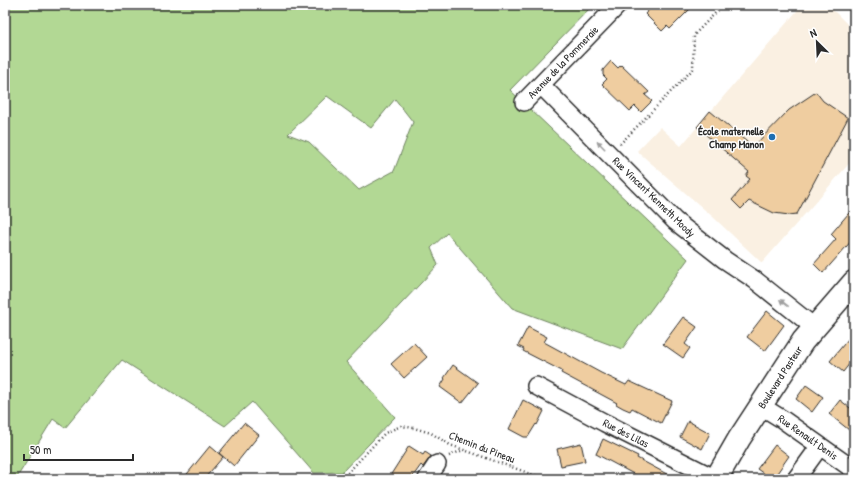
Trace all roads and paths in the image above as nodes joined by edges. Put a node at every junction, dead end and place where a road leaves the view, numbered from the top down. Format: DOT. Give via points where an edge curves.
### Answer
graph roads {
  1 [pos="618,5"];
  2 [pos="722,5"];
  3 [pos="541,85"];
  4 [pos="524,102"];
  5 [pos="610,155"];
  6 [pos="854,282"];
  7 [pos="814,327"];
  8 [pos="536,386"];
  9 [pos="761,406"];
  10 [pos="820,446"];
  11 [pos="463,450"];
  12 [pos="444,460"];
  13 [pos="854,470"];
  14 [pos="256,479"];
  15 [pos="293,479"];
  16 [pos="342,479"];
  17 [pos="427,479"];
  18 [pos="545,479"];
  19 [pos="716,479"];
  20 [pos="796,479"];
  1 -- 3 [label="street, Avenue de la Pommeraie"];
  2 -- 5 [label="path" via="694,35 693,69"];
  3 -- 4 [label="street, Avenue de la Pommeraie"];
  5 -- 3 [label="street, Rue Vincent Kenneth Moody, one-way"];
  7 -- 5 [label="street, Rue Vincent Kenneth Moody, one-way" via="675,221"];
  6 -- 7 [label="street, Boulevard Pasteur"];
  7 -- 9 [label="street, Boulevard Pasteur"];
  8 -- 19 [label="street, Rue des Lilas"];
  9 -- 10 [label="street, Rue Renault Denis"];
  9 -- 19 [label="street, Boulevard Pasteur"];
  10 -- 13 [label="street, Rue Renault Denis"];
  10 -- 20 [label="street"];
  11 -- 12 [label="path"];
  11 -- 16 [label="path, Chemin du Pineau" via="431,433 401,426 385,433"];
  11 -- 18 [label="path, Chemin du Pineau"];
  12 -- 17 [label="street"];
  14 -- 15 [label="path" via="266,476"];
}
